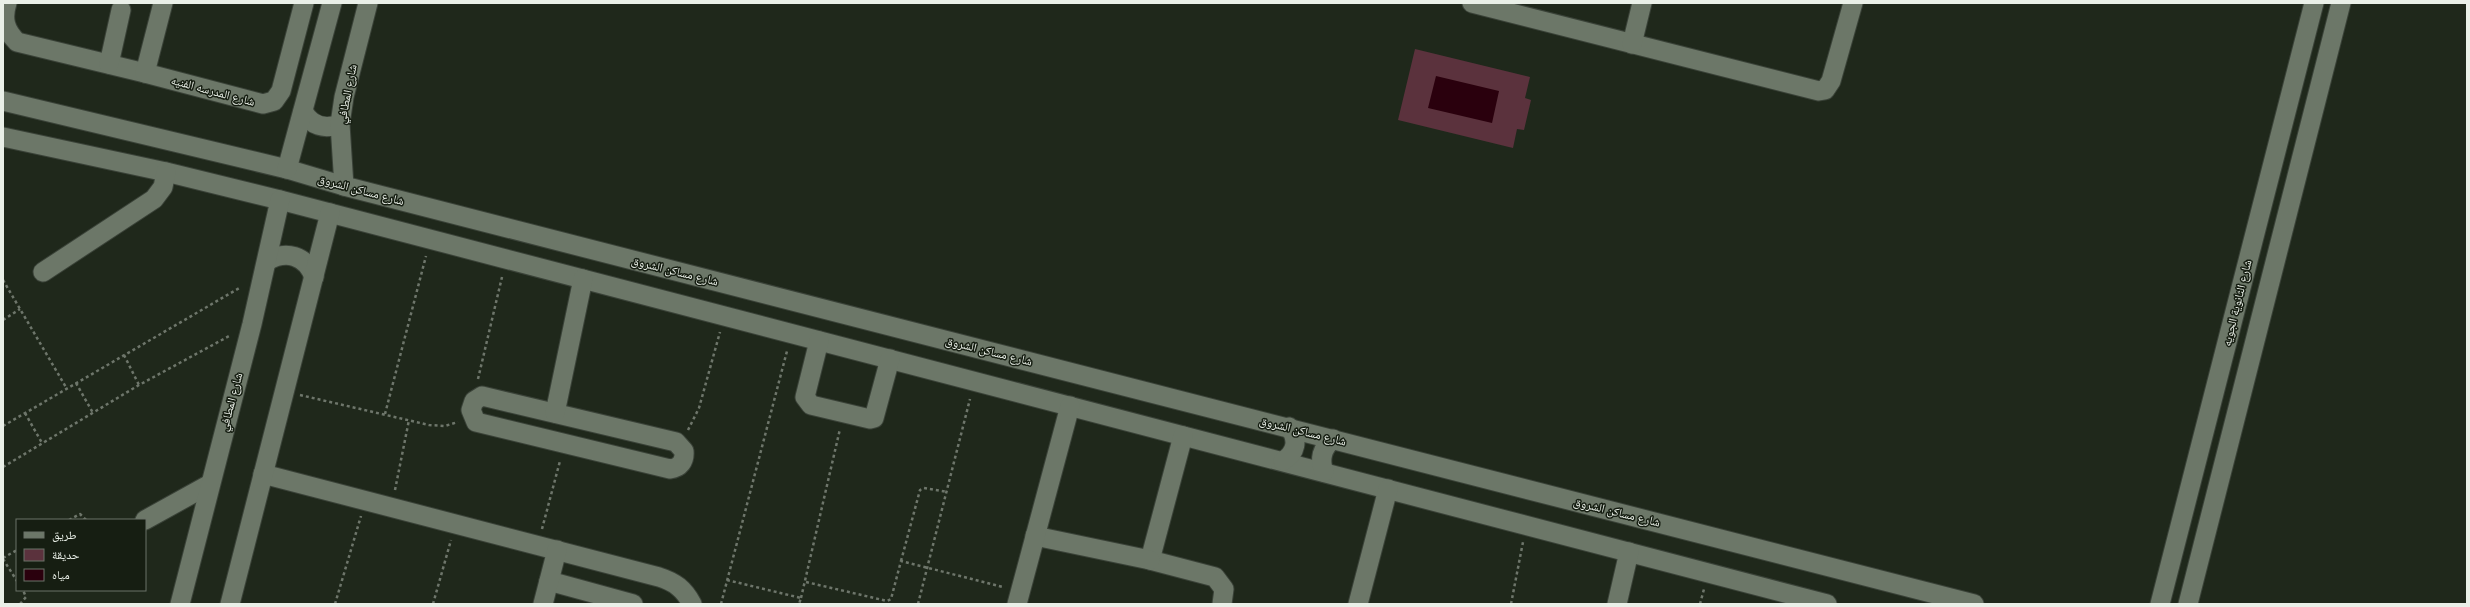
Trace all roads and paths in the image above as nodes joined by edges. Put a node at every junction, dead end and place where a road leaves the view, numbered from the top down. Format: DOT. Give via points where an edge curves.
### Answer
graph roads {
  1 [pos="7,3"];
  2 [pos="163,3"];
  3 [pos="304,3"];
  4 [pos="332,3"];
  5 [pos="368,3"];
  6 [pos="1472,3"];
  7 [pos="1642,3"];
  8 [pos="1853,3"];
  9 [pos="2314,3"];
  10 [pos="2341,3"];
  11 [pos="121,10"];
  12 [pos="1632,44"];
  13 [pos="109,64"];
  14 [pos="145,73"];
  15 [pos="3,101"];
  16 [pos="302,111"];
  17 [pos="340,124"];
  18 [pos="3,137"];
  19 [pos="287,169"];
  20 [pos="166,172"];
  21 [pos="344,186"];
  22 [pos="280,200"];
  23 [pos="330,213"];
  24 [pos="431,239"];
  25 [pos="506,259"];
  26 [pos="265,268"];
  27 [pos="43,272"];
  28 [pos="314,277"];
  29 [pos="583,279"];
  30 [pos="3,280"];
  31 [pos="20,309"];
  32 [pos="724,316"];
  33 [pos="3,320"];
  34 [pos="252,324"];
  35 [pos="791,334"];
  36 [pos="819,341"];
  37 [pos="124,356"];
  38 [pos="890,359"];
  39 [pos="975,381"];
  40 [pos="76,383"];
  41 [pos="139,385"];
  42 [pos="67,389"];
  43 [pos="284,391"];
  44 [pos="1070,406"];
  45 [pos="25,413"];
  46 [pos="93,413"];
  47 [pos="555,413"];
  48 [pos="843,413"];
  49 [pos="385,414"];
  50 [pos="474,414"];
  51 [pos="409,420"];
  52 [pos="3,426"];
  53 [pos="1289,427"];
  54 [pos="1182,436"];
  55 [pos="1333,439"];
  56 [pos="42,443"];
  57 [pos="565,444"];
  58 [pos="682,447"];
  59 [pos="1283,462"];
  60 [pos="3,467"];
  61 [pos="1324,472"];
  62 [pos="263,474"];
  63 [pos="210,484"];
  64 [pos="1388,489"];
  65 [pos="947,492"];
  66 [pos="365,501"];
  67 [pos="392,507"];
  68 [pos="71,519"];
  69 [pos="85,519"];
  70 [pos="146,519"];
  71 [pos="456,524"];
  72 [pos="1526,526"];
  73 [pos="1035,536"];
  74 [pos="538,545"];
  75 [pos="557,550"];
  76 [pos="16,551"];
  77 [pos="1629,552"];
  78 [pos="3,558"];
  79 [pos="1150,560"];
  80 [pos="901,561"];
  81 [pos="927,568"];
  82 [pos="16,579"];
  83 [pos="727,580"];
  84 [pos="549,581"];
  85 [pos="806,582"];
  86 [pos="23,591"];
  87 [pos="801,598"];
  88 [pos="1019,598"];
  89 [pos="888,602"];
  90 [pos="2160,603"];
  91 [pos="20,604"];
  92 [pos="180,604"];
  93 [pos="230,604"];
  94 [pos="335,604"];
  95 [pos="432,604"];
  96 [pos="544,604"];
  97 [pos="633,604"];
  98 [pos="692,604"];
  99 [pos="721,604"];
  100 [pos="799,604"];
  101 [pos="918,604"];
  102 [pos="1222,604"];
  103 [pos="1358,604"];
  104 [pos="1511,604"];
  105 [pos="1617,604"];
  106 [pos="1827,604"];
  107 [pos="1974,604"];
  108 [pos="2188,604"];
  1 -- 13 [label="street" via="4,20 6,29 17,42"];
  2 -- 14 [label="street"];
  3 -- 14 [label="street, شارع المدرسه الفنيه" via="281,91 269,104"];
  4 -- 16 [label="street"];
  5 -- 17 [label="street, شارع المطافي"];
  6 -- 12 [label="street"];
  7 -- 12 [label="street"];
  8 -- 12 [label="street" via="1831,81 1825,90 1819,91"];
  9 -- 90 [label="street, شارع الثانوية الجويه"];
  10 -- 108 [label="street"];
  11 -- 13 [label="street"];
  13 -- 14 [label="street"];
  15 -- 19 [label="street, شارع مساكن الشروق"];
  16 -- 17 [label="street" via="318,126 333,127"];
  16 -- 19 [label="street"];
  17 -- 21 [label="street, شارع المطافي"];
  18 -- 20 [label="street"];
  19 -- 21 [label="street, شارع مساكن الشروق"];
  20 -- 22 [label="street"];
  20 -- 27 [label="street" via="163,187 154,199"];
  21 -- 53 [label="street, شارع مساكن الشروق"];
  22 -- 23 [label="street"];
  22 -- 26 [label="street, شارع المطافي"];
  23 -- 24 [label="street"];
  23 -- 28 [label="street"];
  24 -- 25 [label="street"];
  24 -- 49 [label="path"];
  25 -- 29 [label="street"];
  25 -- 50 [label="path"];
  26 -- 28 [label="street" via="282,255 295,256 306,262"];
  26 -- 34 [label="street, شارع المطافي"];
  26 -- 37 [label="path"];
  28 -- 43 [label="street"];
  29 -- 32 [label="street"];
  29 -- 47 [label="street"];
  30 -- 31 [label="path"];
  31 -- 33 [label="path"];
  31 -- 42 [label="path"];
  32 -- 35 [label="street"];
  32 -- 58 [label="path" via="700,408 688,429"];
  34 -- 41 [label="path"];
  34 -- 63 [label="street, شارع المطافي"];
  35 -- 36 [label="street"];
  35 -- 83 [label="path"];
  36 -- 38 [label="street"];
  36 -- 48 [label="street" via="806,400 811,405"];
  37 -- 40 [label="path"];
  37 -- 41 [label="path"];
  38 -- 39 [label="street"];
  38 -- 48 [label="street" via="876,417 870,419"];
  39 -- 44 [label="street"];
  39 -- 65 [label="path"];
  40 -- 42 [label="path"];
  40 -- 46 [label="path"];
  41 -- 46 [label="path"];
  42 -- 45 [label="path"];
  43 -- 49 [label="path"];
  43 -- 62 [label="street"];
  44 -- 54 [label="street"];
  44 -- 73 [label="street"];
  45 -- 52 [label="path"];
  45 -- 56 [label="path"];
  46 -- 56 [label="path"];
  47 -- 50 [label="street" via="482,396"];
  47 -- 58 [label="street" via="676,442"];
  48 -- 85 [label="path"];
  49 -- 51 [label="path"];
  50 -- 51 [label="path" via="460,422 445,426"];
  50 -- 57 [label="street"];
  51 -- 67 [label="path"];
  53 -- 55 [label="street, شارع مساكن الشروق"];
  53 -- 59 [label="street" via="1293,433 1295,446"];
  54 -- 59 [label="street"];
  54 -- 79 [label="street"];
  55 -- 61 [label="street" via="1322,454"];
  55 -- 107 [label="street, شارع مساكن الشروق"];
  56 -- 60 [label="path"];
  57 -- 58 [label="street" via="670,469 684,460"];
  57 -- 74 [label="path"];
  59 -- 61 [label="street"];
  61 -- 64 [label="street"];
  62 -- 66 [label="street"];
  62 -- 93 [label="street"];
  63 -- 70 [label="street"];
  63 -- 92 [label="street, شارع المطافي"];
  64 -- 72 [label="street"];
  64 -- 103 [label="street"];
  65 -- 80 [label="path" via="924,488 920,490"];
  65 -- 81 [label="path"];
  66 -- 67 [label="street"];
  66 -- 94 [label="path"];
  67 -- 71 [label="street"];
  68 -- 69 [label="path" via="80,514"];
  71 -- 74 [label="street"];
  71 -- 95 [label="path"];
  72 -- 77 [label="street"];
  72 -- 104 [label="path"];
  73 -- 79 [label="street"];
  73 -- 88 [label="street"];
  74 -- 75 [label="street"];
  75 -- 84 [label="street"];
  75 -- 98 [label="street" via="674,582 685,592"];
  76 -- 78 [label="path"];
  77 -- 105 [label="street"];
  77 -- 106 [label="street"];
  78 -- 82 [label="path"];
  79 -- 102 [label="street" via="1215,577 1224,589"];
  80 -- 81 [label="path"];
  80 -- 89 [label="path"];
  81 -- 88 [label="path"];
  81 -- 101 [label="path"];
  83 -- 87 [label="path"];
  83 -- 99 [label="path"];
  84 -- 96 [label="street"];
  84 -- 97 [label="street"];
  85 -- 87 [label="path"];
  85 -- 89 [label="path"];
  86 -- 91 [label="path" via="26,597"];
  87 -- 100 [label="path"];
}
